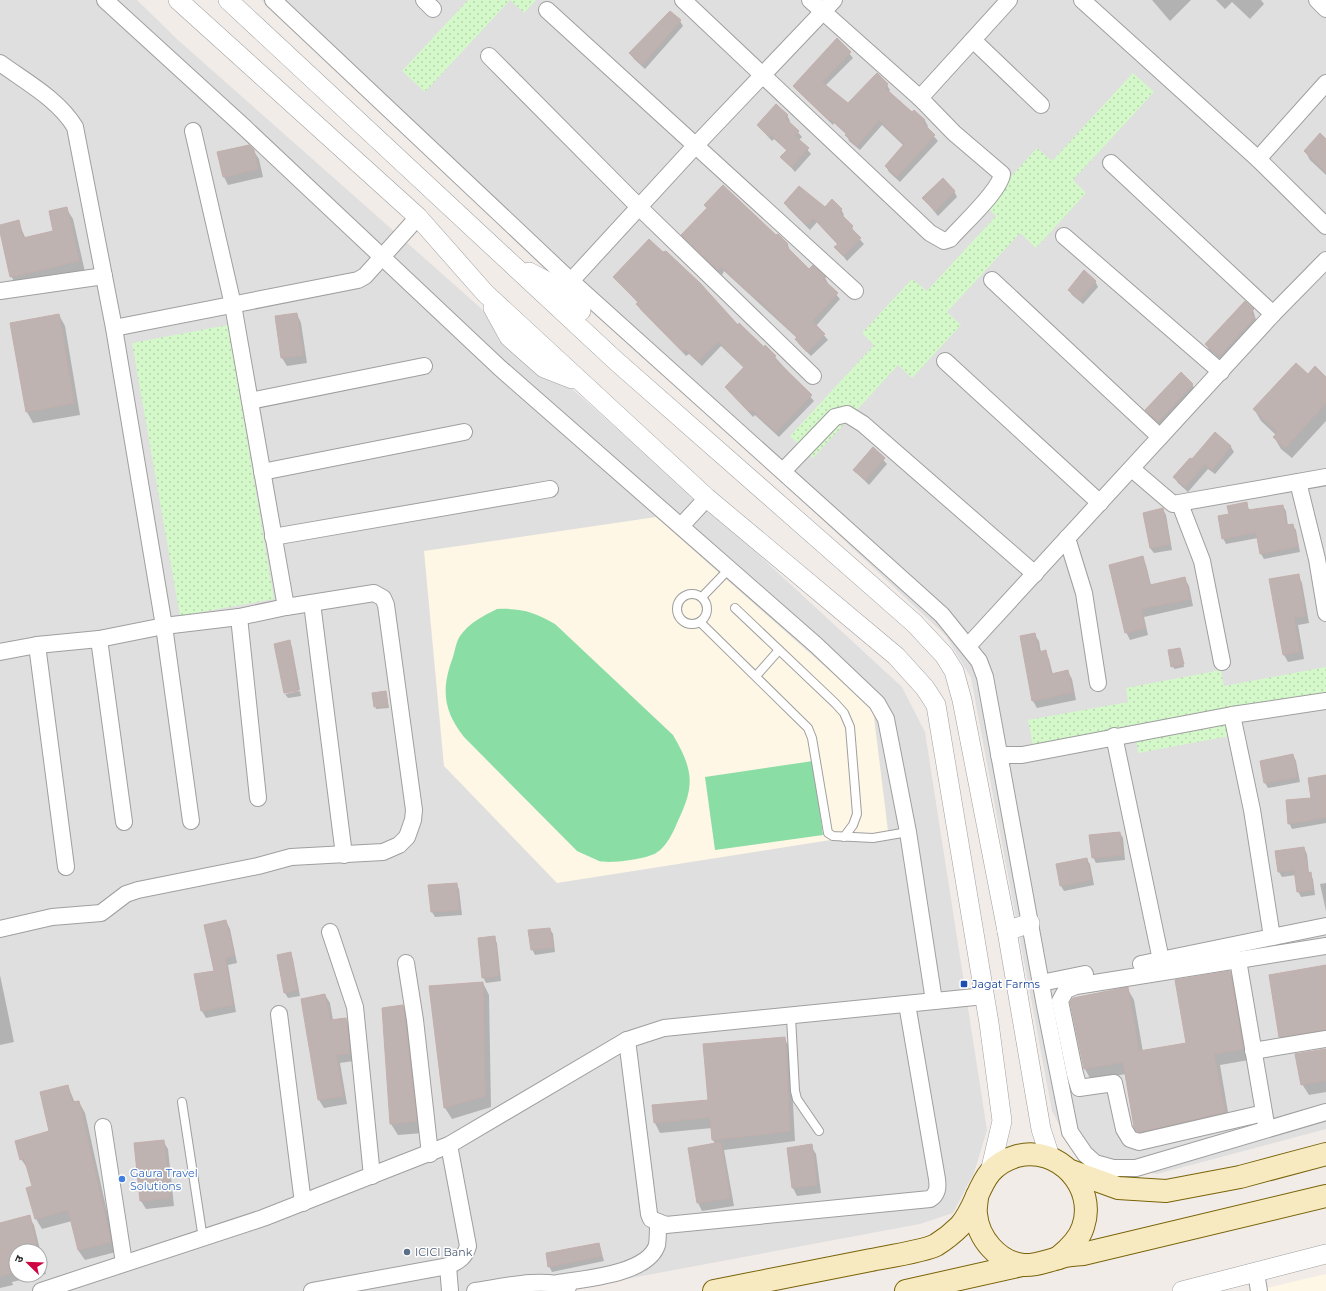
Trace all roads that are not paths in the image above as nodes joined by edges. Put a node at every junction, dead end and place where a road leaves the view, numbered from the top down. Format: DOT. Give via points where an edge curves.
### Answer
graph roads {
  1 [pos="105,0"];
  2 [pos="178,0"];
  3 [pos="228,0"];
  4 [pos="273,0"];
  5 [pos="682,0"];
  6 [pos="810,0"];
  7 [pos="1009,0"];
  8 [pos="1082,0"];
  9 [pos="1316,0"];
  10 [pos="828,6"];
  11 [pos="1326,9"];
  12 [pos="547,10"];
  13 [pos="973,40"];
  14 [pos="488,56"];
  15 [pos="0,63"];
  16 [pos="762,76"];
  17 [pos="1326,83"];
  18 [pos="920,98"];
  19 [pos="1040,105"];
  20 [pos="193,131"];
  21 [pos="696,144"];
  22 [pos="1258,159"];
  23 [pos="1111,163"];
  24 [pos="640,208"];
  25 [pos="418,217"];
  26 [pos="1326,226"];
  27 [pos="1064,236"];
  28 [pos="382,257"];
  29 [pos="1326,260"];
  30 [pos="104,276"];
  31 [pos="992,280"];
  32 [pos="571,281"];
  33 [pos="0,291"];
  34 [pos="855,291"];
  35 [pos="234,305"];
  36 [pos="1273,314"];
  37 [pos="114,328"];
  38 [pos="945,361"];
  39 [pos="424,366"];
  40 [pos="1221,372"];
  41 [pos="813,376"];
  42 [pos="250,401"];
  43 [pos="464,432"];
  44 [pos="1160,438"];
  45 [pos="1132,469"];
  46 [pos="783,471"];
  47 [pos="262,472"];
  48 [pos="1326,477"];
  49 [pos="1298,482"];
  50 [pos="550,489"];
  51 [pos="707,498"];
  52 [pos="1100,503"];
  53 [pos="1180,504"];
  54 [pos="681,526"];
  55 [pos="274,537"];
  56 [pos="1067,538"];
  57 [pos="729,569"];
  58 [pos="1035,574"];
  59 [pos="702,598"];
  60 [pos="312,603"];
  61 [pos="286,607"];
  62 [pos="735,608"];
  63 [pos="1326,614"];
  64 [pos="238,617"];
  65 [pos="700,622"];
  66 [pos="164,626"];
  67 [pos="99,639"];
  68 [pos="37,645"];
  69 [pos="968,646"];
  70 [pos="779,650"];
  71 [pos="0,652"];
  72 [pos="1222,662"];
  73 [pos="756,676"];
  74 [pos="1098,683"];
  75 [pos="1326,701"];
  76 [pos="1232,715"];
  77 [pos="1114,736"];
  78 [pos="999,755"];
  79 [pos="258,798"];
  80 [pos="191,821"];
  81 [pos="124,822"];
  82 [pos="908,832"];
  83 [pos="844,837"];
  84 [pos="344,855"];
  85 [pos="66,867"];
  86 [pos="1030,923"];
  87 [pos="1326,926"];
  88 [pos="0,929"];
  89 [pos="1007,931"];
  90 [pos="330,932"];
  91 [pos="1272,937"];
  92 [pos="1326,946"];
  93 [pos="1161,960"];
  94 [pos="1238,960"];
  95 [pos="406,963"];
  96 [pos="1041,983"];
  97 [pos="985,996"];
  98 [pos="934,1001"];
  99 [pos="907,1004"];
  100 [pos="279,1014"];
  101 [pos="791,1017"];
  102 [pos="1326,1039"];
  103 [pos="627,1040"];
  104 [pos="1253,1051"];
  105 [pos="182,1102"];
  106 [pos="1326,1112"];
  107 [pos="1264,1113"];
  108 [pos="102,1127"];
  109 [pos="1267,1129"];
  110 [pos="819,1131"];
  111 [pos="449,1146"];
  112 [pos="430,1154"];
  113 [pos="1326,1154"];
  114 [pos="1050,1158"];
  115 [pos="1071,1171"];
  116 [pos="990,1172"];
  117 [pos="372,1176"];
  118 [pos="977,1196"];
  119 [pos="1326,1196"];
  120 [pos="303,1203"];
  121 [pos="658,1223"];
  122 [pos="203,1239"];
  123 [pos="1326,1254"];
  124 [pos="1059,1257"];
  125 [pos="124,1263"];
  126 [pos="1022,1265"];
  127 [pos="448,1266"];
  128 [pos="1256,1273"];
  129 [pos="558,1283"];
  130 [pos="1226,1286"];
  131 [pos="41,1291"];
  132 [pos="312,1291"];
  133 [pos="450,1291"];
  134 [pos="475,1291"];
  135 [pos="578,1291"];
  136 [pos="714,1291"];
  137 [pos="906,1291"];
  138 [pos="1182,1291"];
  139 [pos="1259,1291"];
  1 -- 28 [label="street"];
  2 -- 25 [label="street"];
  3 -- 89 [label="street" via="506,261 908,618 944,655 954,671 962,700"];
  4 -- 32 [label="street"];
  5 -- 16 [label="street"];
  6 -- 10 [label="street"];
  7 -- 13 [label="street"];
  8 -- 22 [label="street"];
  9 -- 11 [label="street"];
  10 -- 16 [label="street"];
  10 -- 18 [label="street"];
  12 -- 21 [label="street"];
  13 -- 18 [label="street"];
  13 -- 19 [label="street"];
  14 -- 24 [label="street"];
  15 -- 30 [label="street" via="68,114 75,127"];
  16 -- 18 [label="street" via="930,233 944,240 950,239 992,193 1001,181 1002,174 954,133"];
  16 -- 21 [label="street"];
  17 -- 22 [label="street"];
  20 -- 35 [label="street"];
  21 -- 24 [label="street"];
  21 -- 34 [label="street"];
  22 -- 26 [label="street"];
  23 -- 36 [label="street"];
  24 -- 32 [label="street"];
  24 -- 41 [label="street"];
  25 -- 28 [label="street"];
  25 -- 51 [label="street" via="484,293 510,336 544,368 582,383"];
  27 -- 40 [label="street"];
  28 -- 35 [label="street" via="358,280"];
  28 -- 54 [label="street" via="500,368"];
  29 -- 36 [label="street"];
  30 -- 33 [label="street"];
  30 -- 37 [label="street"];
  31 -- 44 [label="street"];
  32 -- 46 [label="street"];
  35 -- 37 [label="street"];
  35 -- 42 [label="street"];
  36 -- 40 [label="street"];
  37 -- 66 [label="street"];
  38 -- 52 [label="street"];
  39 -- 42 [label="street"];
  40 -- 44 [label="street"];
  42 -- 47 [label="street"];
  43 -- 47 [label="street"];
  44 -- 45 [label="street"];
  45 -- 52 [label="street"];
  45 -- 53 [label="street" via="1166,499 1173,504"];
  46 -- 58 [label="street" via="835,417 847,414 863,424"];
  46 -- 69 [label="street" via="942,615"];
  47 -- 55 [label="street"];
  48 -- 49 [label="street"];
  49 -- 53 [label="street"];
  49 -- 63 [label="street" via="1317,559"];
  50 -- 55 [label="street"];
  51 -- 54 [label="street"];
  51 -- 97 [label="street" via="896,656 925,688 936,706"];
  52 -- 56 [label="street"];
  53 -- 72 [label="street" via="1202,561"];
  54 -- 57 [label="street"];
  55 -- 61 [label="street"];
  56 -- 58 [label="street"];
  56 -- 74 [label="street" via="1084,593"];
  57 -- 59 [label="lane"];
  57 -- 82 [label="street" via="816,645 878,704 886,719"];
  58 -- 69 [label="street"];
  59 -- 65 [label="lane" via="707,605 707,612"];
  59 -- 65 [label="lane" via="695,594 686,595 680,599 676,609 679,619 686,624 694,625"];
  60 -- 61 [label="street"];
  60 -- 84 [label="street"];
  60 -- 84 [label="street" via="374,593 383,598 414,810 407,838 399,846 383,852"];
  61 -- 64 [label="street"];
  62 -- 70 [label="lane"];
  64 -- 66 [label="street"];
  64 -- 79 [label="street"];
  65 -- 73 [label="lane"];
  66 -- 67 [label="street"];
  66 -- 80 [label="street"];
  67 -- 68 [label="street"];
  67 -- 81 [label="street"];
  68 -- 71 [label="street"];
  68 -- 85 [label="street"];
  69 -- 78 [label="street" via="979,661 985,677"];
  70 -- 73 [label="lane"];
  70 -- 83 [label="lane" via="835,703 847,718 850,727 857,814 854,824"];
  73 -- 83 [label="lane" via="808,728 812,738 828,833"];
  75 -- 76 [label="street"];
  76 -- 77 [label="street"];
  76 -- 91 [label="street" via="1252,810"];
  77 -- 78 [label="street" via="1022,755"];
  77 -- 93 [label="street"];
  78 -- 86 [label="street"];
  82 -- 83 [label="lane" via="876,838"];
  82 -- 98 [label="street"];
  84 -- 88 [label="street" via="291,857 138,890 126,894 101,913 52,917"];
  86 -- 89 [label="street"];
  86 -- 96 [label="street"];
  87 -- 91 [label="street"];
  89 -- 114 [label="street" via="1041,1129"];
  90 -- 117 [label="street" via="355,1007"];
  91 -- 93 [label="street"];
  92 -- 94 [label="street"];
  93 -- 96 [label="street"];
  94 -- 104 [label="street"];
  94 -- 107 [label="street" via="1076,986 1066,990 1060,1001 1079,1088 1114,1083 1124,1129 1130,1139 1139,1142"];
  95 -- 112 [label="street"];
  96 -- 109 [label="street" via="1070,1132 1085,1154 1095,1163 1113,1168 1136,1168"];
  97 -- 98 [label="street"];
  97 -- 116 [label="street" via="1002,1121"];
  98 -- 99 [label="street"];
  99 -- 101 [label="street"];
  99 -- 121 [label="street" via="937,1179 938,1188 935,1196 930,1199 666,1225"];
  100 -- 120 [label="street"];
  101 -- 103 [label="street" via="664,1028"];
  101 -- 110 [label="lane" via="797,1099"];
  102 -- 104 [label="street"];
  103 -- 111 [label="street"];
  103 -- 121 [label="street" via="649,1214 651,1219"];
  104 -- 107 [label="street"];
  105 -- 122 [label="lane"];
  106 -- 109 [label="street"];
  107 -- 109 [label="street"];
  108 -- 125 [label="street"];
  111 -- 112 [label="street"];
  111 -- 127 [label="street" via="468,1246 460,1260"];
  112 -- 117 [label="street"];
  113 -- 115 [label="main road" via="1240,1177 1166,1191 1118,1188"];
  114 -- 115 [label="main road"];
  114 -- 116 [label="main road" via="1034,1154 1018,1156 1003,1162"];
  115 -- 124 [label="main road" via="1082,1188 1086,1207 1084,1227 1074,1244"];
  116 -- 118 [label="main road"];
  117 -- 120 [label="street"];
  118 -- 126 [label="main road" via="976,1214 980,1232 990,1248 1005,1259"];
  118 -- 136 [label="main road" via="960,1226 936,1246"];
  119 -- 124 [label="main road" via="1083,1254"];
  120 -- 122 [label="street"];
  121 -- 129 [label="street" via="656,1245 643,1260 626,1270"];
  122 -- 125 [label="street"];
  123 -- 128 [label="street"];
  124 -- 126 [label="main road" via="1041,1264"];
  125 -- 131 [label="street"];
  126 -- 137 [label="main road"];
  127 -- 132 [label="street"];
  127 -- 133 [label="street"];
  128 -- 130 [label="street"];
  128 -- 139 [label="street"];
  129 -- 134 [label="street" via="515,1285"];
  129 -- 135 [label="street"];
  130 -- 138 [label="street"];
}
